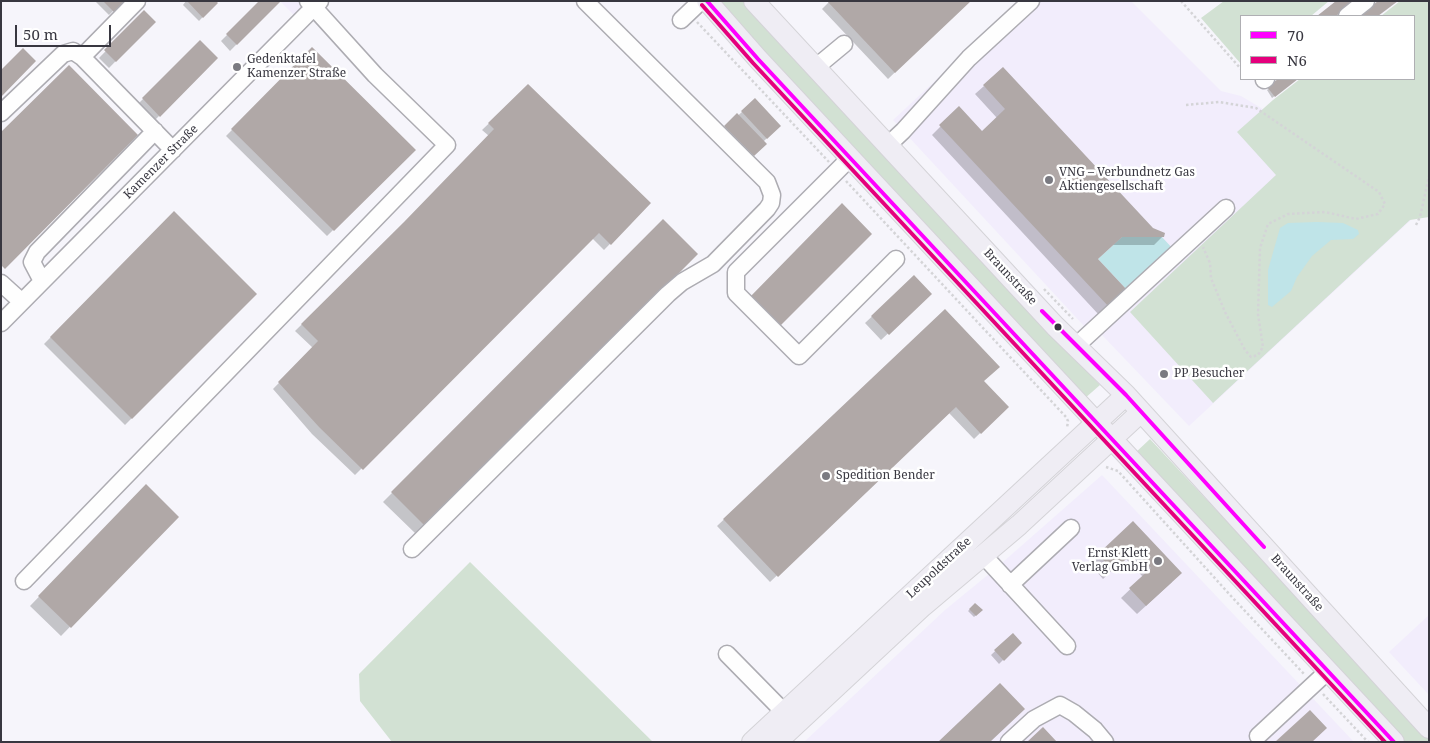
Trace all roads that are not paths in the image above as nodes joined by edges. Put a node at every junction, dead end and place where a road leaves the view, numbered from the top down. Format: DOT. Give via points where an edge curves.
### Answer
graph roads {
  1 [pos="138,1"];
  2 [pos="584,1"];
  3 [pos="701,1"];
  4 [pos="707,1"];
  5 [pos="754,1"];
  6 [pos="1031,1"];
  7 [pos="1366,1"];
  8 [pos="314,3"];
  9 [pos="1348,15"];
  10 [pos="685,17"];
  11 [pos="844,44"];
  12 [pos="82,57"];
  13 [pos="815,68"];
  14 [pos="1,113"];
  15 [pos="155,131"];
  16 [pos="887,146"];
  17 [pos="173,150"];
  18 [pos="844,164"];
  19 [pos="1226,208"];
  20 [pos="896,259"];
  21 [pos="42,282"];
  22 [pos="1,284"];
  23 [pos="22,302"];
  24 [pos="1,323"];
  25 [pos="1076,346"];
  26 [pos="1126,395"];
  27 [pos="1141,412"];
  28 [pos="1096,422"];
  29 [pos="1112,439"];
  30 [pos="1071,528"];
  31 [pos="412,549"];
  32 [pos="984,556"];
  33 [pos="24,581"];
  34 [pos="1010,585"];
  35 [pos="1067,646"];
  36 [pos="727,654"];
  37 [pos="1321,677"];
  38 [pos="784,712"];
  39 [pos="1429,728"];
  40 [pos="1258,736"];
  41 [pos="752,742"];
  42 [pos="777,742"];
  43 [pos="1009,742"];
  44 [pos="1105,742"];
  45 [pos="1394,742"];
  1 -- 12 [label="street"];
  2 -- 31 [label="street" via="767,182 771,203 713,264 668,294"];
  3 -- 10 [label="street"];
  4 -- 18 [label="main road"];
  5 -- 13 [label="main road, Braunstraße"];
  6 -- 16 [label="street" via="969,58"];
  7 -- 9 [label="street"];
  8 -- 17 [label="street, Kamenzer Straße"];
  8 -- 33 [label="street" via="375,75 447,145"];
  11 -- 13 [label="street"];
  12 -- 14 [label="street" via="73,50 63,54"];
  12 -- 15 [label="street"];
  13 -- 16 [label="main road, Braunstraße"];
  15 -- 17 [label="street"];
  15 -- 21 [label="street" via="37,252 32,262"];
  16 -- 25 [label="main road, Braunstraße"];
  17 -- 21 [label="street, Kamenzer Straße"];
  18 -- 20 [label="street" via="736,272 736,293 799,356"];
  18 -- 28 [label="main road"];
  19 -- 25 [label="street"];
  21 -- 23 [label="street, Kamenzer Straße"];
  22 -- 23 [label="street"];
  23 -- 24 [label="street, Kamenzer Straße"];
  25 -- 26 [label="main road, Braunstraße"];
  26 -- 27 [label="main road, Braunstraße"];
  26 -- 28 [label="main road, Leupoldstraße"];
  27 -- 29 [label="main road, Leupoldstraße"];
  27 -- 39 [label="main road, Braunstraße"];
  28 -- 29 [label="main road"];
  28 -- 38 [label="main road, Leupoldstraße"];
  29 -- 32 [label="main road, Leupoldstraße"];
  29 -- 37 [label="main road"];
  30 -- 34 [label="street"];
  32 -- 34 [label="street"];
  32 -- 42 [label="main road, Leupoldstraße" via="923,606"];
  34 -- 35 [label="street"];
  36 -- 38 [label="street"];
  37 -- 40 [label="street"];
  37 -- 45 [label="main road"];
  38 -- 41 [label="main road, Leupoldstraße"];
  43 -- 44 [label="street" via="1034,719 1060,705 1095,730"];
}
